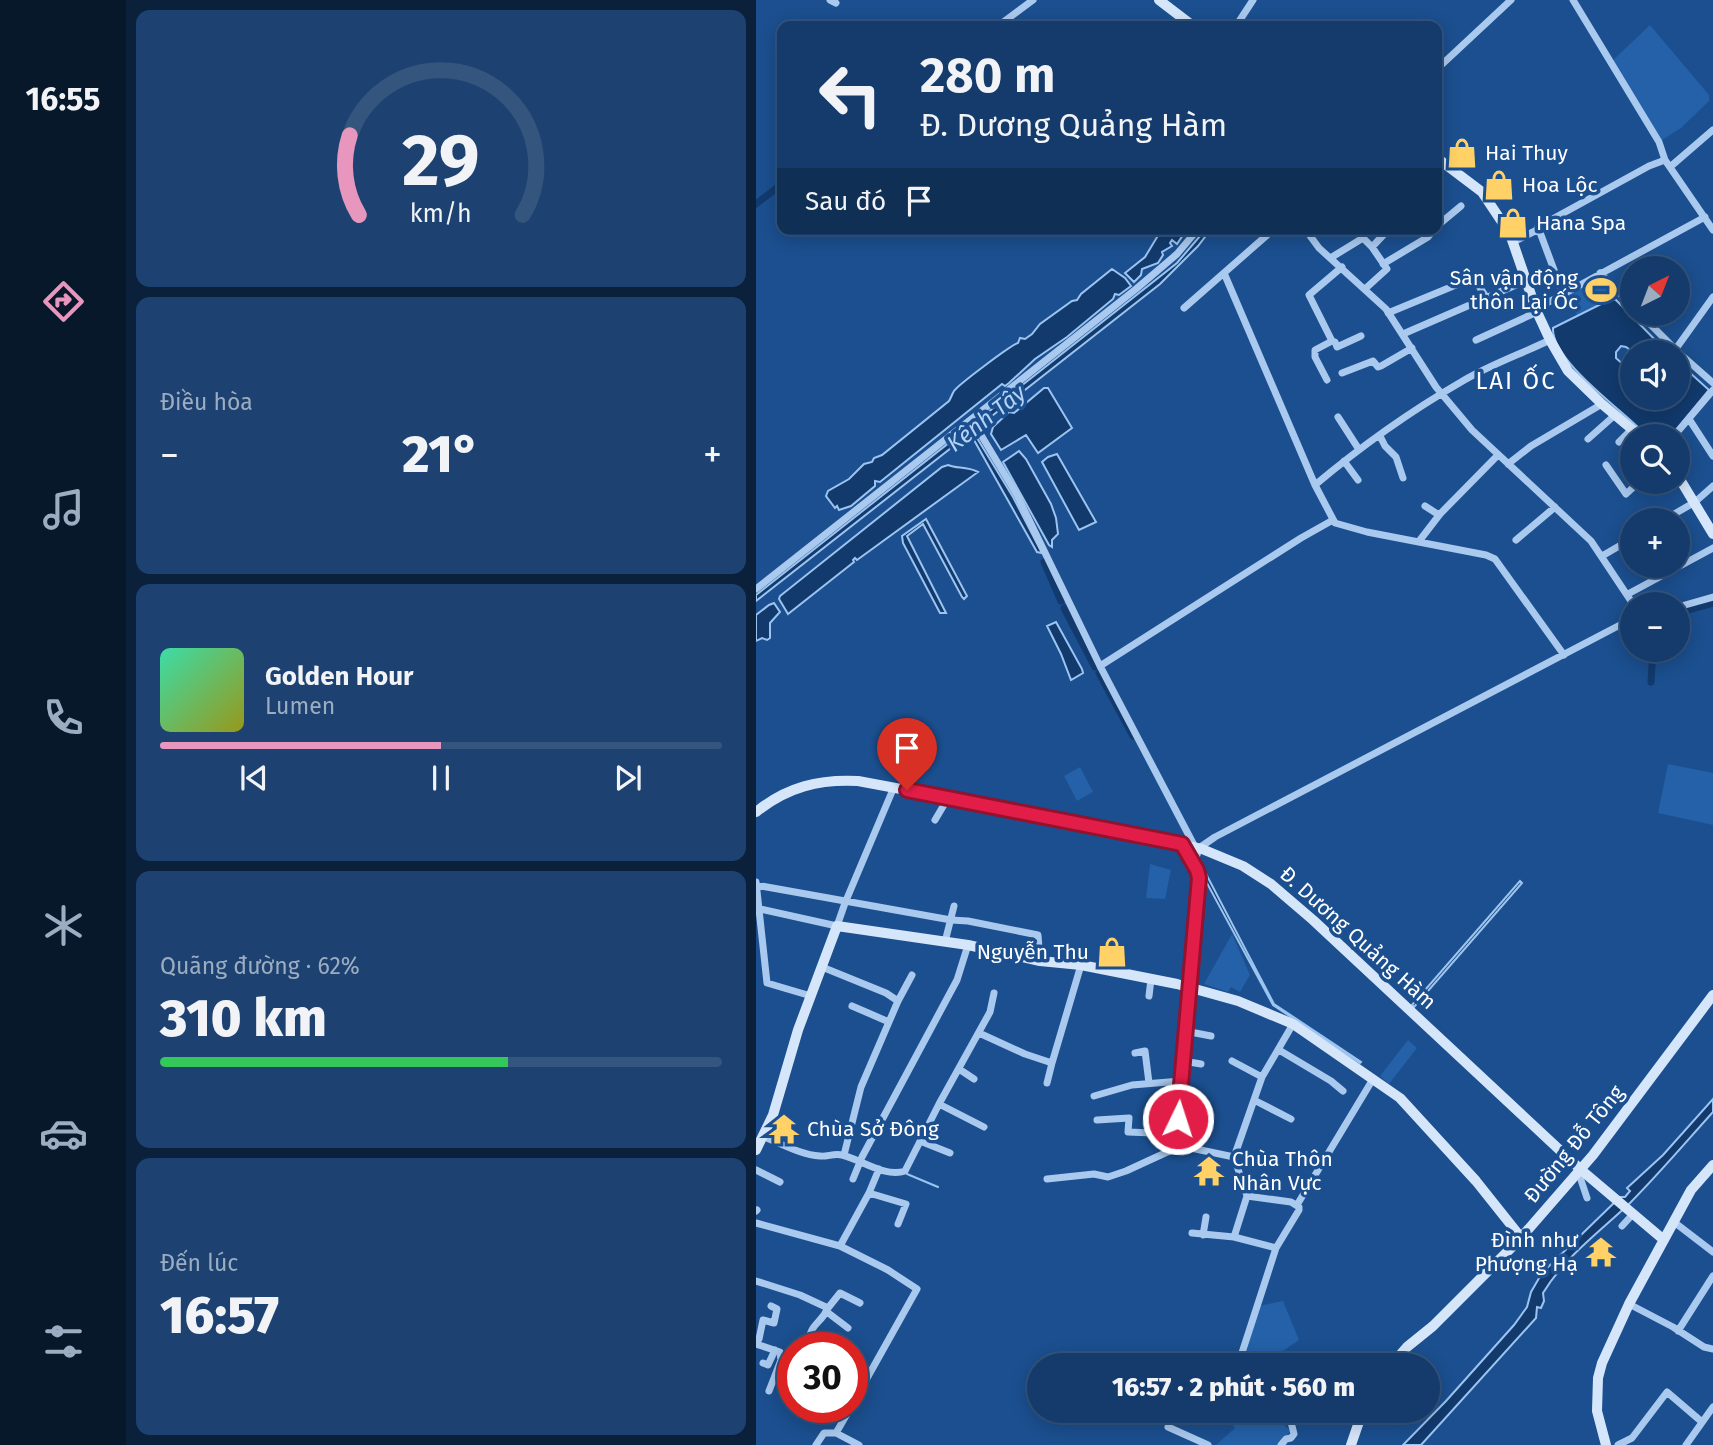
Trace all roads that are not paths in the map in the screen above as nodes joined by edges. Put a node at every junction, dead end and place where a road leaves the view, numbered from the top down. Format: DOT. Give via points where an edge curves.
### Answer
graph roads {
  1 [pos="1032,0"];
  2 [pos="1159,0"];
  3 [pos="1253,0"];
  4 [pos="1511,0"];
  5 [pos="1573,0"];
  6 [pos="1005,21"];
  7 [pos="1184,21"];
  8 [pos="1239,21"];
  9 [pos="1442,64"];
  10 [pos="1713,130"];
  11 [pos="1668,163"];
  12 [pos="1442,165"];
  13 [pos="1507,188"];
  14 [pos="1489,201"];
  15 [pos="1461,206"];
  16 [pos="1705,217"];
  17 [pos="1442,222"];
  18 [pos="1539,229"];
  19 [pos="1713,230"];
  20 [pos="1193,235"];
  21 [pos="1267,235"];
  22 [pos="1309,235"];
  23 [pos="1384,235"];
  24 [pos="1430,235"];
  25 [pos="1513,242"];
  26 [pos="1372,247"];
  27 [pos="1332,257"];
  28 [pos="1383,264"];
  29 [pos="1342,267"];
  30 [pos="1224,273"];
  31 [pos="1600,273"];
  32 [pos="1525,281"];
  33 [pos="1366,288"];
  34 [pos="1563,294"];
  35 [pos="1620,294"];
  36 [pos="1486,296"];
  37 [pos="1713,297"];
  38 [pos="1184,308"];
  39 [pos="1536,310"];
  40 [pos="1388,313"];
  41 [pos="1652,326"];
  42 [pos="1403,334"];
  43 [pos="1361,336"];
  44 [pos="1476,340"];
  45 [pos="1550,340"];
  46 [pos="1666,340"];
  47 [pos="1684,340"];
  48 [pos="1332,341"];
  49 [pos="1412,348"];
  50 [pos="1690,363"];
  51 [pos="1342,373"];
  52 [pos="1327,380"];
  53 [pos="1713,383"];
  54 [pos="1713,390"];
  55 [pos="1441,394"];
  56 [pos="1602,404"];
  57 [pos="1615,415"];
  58 [pos="1338,417"];
  59 [pos="1689,419"];
  60 [pos="1626,424"];
  61 [pos="1685,424"];
  62 [pos="978,430"];
  63 [pos="1380,436"];
  64 [pos="1588,439"];
  65 [pos="1358,448"];
  66 [pos="1498,455"];
  67 [pos="1713,456"];
  68 [pos="1344,461"];
  69 [pos="1508,464"];
  70 [pos="1606,465"];
  71 [pos="1403,478"];
  72 [pos="1358,480"];
  73 [pos="1315,485"];
  74 [pos="1620,485"];
  75 [pos="1713,486"];
  76 [pos="1690,494"];
  77 [pos="1695,502"];
  78 [pos="1425,506"];
  79 [pos="1555,507"];
  80 [pos="1685,508"];
  81 [pos="1439,515"];
  82 [pos="1333,520"];
  83 [pos="1713,534"];
  84 [pos="1420,540"];
  85 [pos="1516,540"];
  86 [pos="1620,545"];
  87 [pos="1713,548"];
  88 [pos="1601,556"];
  89 [pos="756,589"];
  90 [pos="1627,592"];
  91 [pos="1632,592"];
  92 [pos="1713,597"];
  93 [pos="1690,604"];
  94 [pos="1620,625"];
  95 [pos="1564,655"];
  96 [pos="1100,666"];
  97 [pos="894,787"];
  98 [pos="948,798"];
  99 [pos="756,812"];
  100 [pos="935,820"];
  101 [pos="1182,844"];
  102 [pos="1197,850"];
  103 [pos="756,883"];
  104 [pos="845,903"];
  105 [pos="954,906"];
  106 [pos="757,908"];
  107 [pos="951,920"];
  108 [pos="838,926"];
  109 [pos="945,942"];
  110 [pos="968,945"];
  111 [pos="1040,961"];
  112 [pos="1081,965"];
  113 [pos="821,967"];
  114 [pos="912,975"];
  115 [pos="1149,976"];
  116 [pos="1189,988"];
  117 [pos="993,993"];
  118 [pos="1713,995"];
  119 [pos="811,996"];
  120 [pos="1149,996"];
  121 [pos="898,1001"];
  122 [pos="852,1006"];
  123 [pos="889,1022"];
  124 [pos="1293,1024"];
  125 [pos="1185,1031"];
  126 [pos="979,1033"];
  127 [pos="1211,1035"];
  128 [pos="1279,1051"];
  129 [pos="1135,1054"];
  130 [pos="1183,1061"];
  131 [pos="1232,1061"];
  132 [pos="1052,1063"];
  133 [pos="1201,1064"];
  134 [pos="959,1069"];
  135 [pos="1262,1077"];
  136 [pos="974,1079"];
  137 [pos="1373,1079"];
  138 [pos="1181,1081"];
  139 [pos="1047,1083"];
  140 [pos="1149,1083"];
  141 [pos="1343,1091"];
  142 [pos="1094,1096"];
  143 [pos="1254,1100"];
  144 [pos="939,1104"];
  145 [pos="1291,1119"];
  146 [pos="1097,1120"];
  147 [pos="984,1127"];
  148 [pos="1178,1134"];
  149 [pos="762,1136"];
  150 [pos="920,1141"];
  151 [pos="1176,1148"];
  152 [pos="756,1150"];
  153 [pos="950,1153"];
  154 [pos="844,1155"];
  155 [pos="1234,1157"];
  156 [pos="862,1161"];
  157 [pos="1713,1164"];
  158 [pos="879,1169"];
  159 [pos="756,1170"];
  160 [pos="1579,1170"];
  161 [pos="853,1179"];
  162 [pos="1047,1179"];
  163 [pos="780,1182"];
  164 [pos="869,1193"];
  165 [pos="1247,1196"];
  166 [pos="1587,1198"];
  167 [pos="1297,1205"];
  168 [pos="1632,1213"];
  169 [pos="1206,1217"];
  170 [pos="1674,1222"];
  171 [pos="756,1223"];
  172 [pos="898,1224"];
  173 [pos="1622,1226"];
  174 [pos="1192,1233"];
  175 [pos="1203,1235"];
  176 [pos="1234,1237"];
  177 [pos="1519,1240"];
  178 [pos="1664,1240"];
  179 [pos="841,1246"];
  180 [pos="1276,1248"];
  181 [pos="1713,1251"];
  182 [pos="1713,1276"];
  183 [pos="756,1281"];
  184 [pos="860,1303"];
  185 [pos="1629,1304"];
  186 [pos="771,1306"];
  187 [pos="828,1310"];
  188 [pos="848,1328"];
  189 [pos="1678,1331"];
  190 [pos="811,1332"];
  191 [pos="756,1339"];
  192 [pos="756,1344"];
  193 [pos="1713,1349"];
  194 [pos="775,1350"];
  195 [pos="1242,1353"];
  196 [pos="1402,1353"];
  197 [pos="763,1363"];
  198 [pos="868,1377"];
  199 [pos="769,1391"];
  200 [pos="1713,1407"];
  201 [pos="1702,1422"];
  202 [pos="842,1423"];
  203 [pos="1291,1423"];
  204 [pos="1359,1423"];
  205 [pos="1168,1427"];
  206 [pos="836,1433"];
  207 [pos="816,1445"];
  208 [pos="859,1445"];
  209 [pos="1208,1445"];
  210 [pos="1281,1445"];
  211 [pos="1351,1445"];
  212 [pos="1606,1445"];
  213 [pos="1618,1445"];
  214 [pos="1686,1445"];
  1 -- 6 [label="street"];
  2 -- 7 [label="main road"];
  3 -- 8 [label="street"];
  4 -- 9 [label="street"];
  5 -- 11 [label="street"];
  10 -- 11 [label="street"];
  11 -- 16 [label="street"];
  11 -- 18 [label="street" via="1649,166"];
  12 -- 14 [label="main road"];
  13 -- 14 [label="street"];
  14 -- 25 [label="main road"];
  15 -- 17 [label="street"];
  16 -- 19 [label="street"];
  16 -- 31 [label="street"];
  18 -- 25 [label="street"];
  18 -- 34 [label="street"];
  20 -- 89 [label="street" via="1136,289"];
  21 -- 30 [label="street"];
  22 -- 27 [label="street"];
  23 -- 26 [label="street"];
  24 -- 28 [label="street"];
  25 -- 32 [label="main road"];
  26 -- 27 [label="street" via="1363,237"];
  26 -- 28 [label="street"];
  27 -- 29 [label="street"];
  28 -- 33 [label="street" via="1387,270"];
  29 -- 33 [label="street"];
  29 -- 48 [label="street" via="1309,295"];
  30 -- 38 [label="street"];
  30 -- 73 [label="street"];
  31 -- 34 [label="street"];
  31 -- 35 [label="street"];
  32 -- 36 [label="street"];
  32 -- 39 [label="main road"];
  33 -- 40 [label="street"];
  34 -- 39 [label="street"];
  36 -- 40 [label="street" via="1475,279"];
  36 -- 42 [label="street"];
  37 -- 47 [label="street"];
  39 -- 44 [label="street"];
  39 -- 45 [label="main road"];
  40 -- 42 [label="street"];
  41 -- 46 [label="street"];
  42 -- 49 [label="street"];
  43 -- 48 [label="street" via="1337,347"];
  45 -- 55 [label="street"];
  45 -- 56 [label="main road" via="1568,371"];
  48 -- 52 [label="street" via="1315,350"];
  49 -- 51 [label="street" via="1381,366 1373,361"];
  49 -- 55 [label="street"];
  50 -- 53 [label="street"];
  54 -- 59 [label="street"];
  55 -- 63 [label="street"];
  55 -- 66 [label="street"];
  56 -- 57 [label="main road"];
  56 -- 69 [label="street"];
  57 -- 60 [label="main road"];
  57 -- 64 [label="street"];
  58 -- 65 [label="street"];
  59 -- 61 [label="street"];
  59 -- 67 [label="street"];
  62 -- 96 [label="street" via="1017,495"];
  63 -- 65 [label="street"];
  63 -- 71 [label="street" via="1396,457"];
  65 -- 68 [label="street"];
  66 -- 69 [label="street"];
  66 -- 81 [label="street"];
  68 -- 72 [label="street"];
  68 -- 73 [label="street"];
  69 -- 79 [label="street"];
  70 -- 74 [label="street"];
  73 -- 82 [label="street"];
  75 -- 77 [label="street"];
  76 -- 77 [label="main road"];
  77 -- 80 [label="street"];
  77 -- 83 [label="main road"];
  78 -- 81 [label="street"];
  79 -- 85 [label="street"];
  79 -- 88 [label="street"];
  81 -- 84 [label="street"];
  82 -- 84 [label="street" via="1367,532"];
  82 -- 96 [label="street"];
  84 -- 95 [label="street" via="1495,559"];
  86 -- 88 [label="street"];
  87 -- 91 [label="street"];
  88 -- 90 [label="street"];
  92 -- 93 [label="street"];
  94 -- 95 [label="street"];
  95 -- 102 [label="street"];
  96 -- 102 [label="street"];
  97 -- 98 [label="main road, Đ. Dương Quảng Hàm"];
  97 -- 99 [label="main road, Đ. Dương Quảng Hàm" via="835,780 813,783 786,791"];
  97 -- 104 [label="street"];
  98 -- 100 [label="street"];
  98 -- 101 [label="main road, Đ. Dương Quảng Hàm"];
  101 -- 102 [label="main road, Đ. Dương Quảng Hàm"];
  101 -- 116 [label="street" via="1198,874"];
  102 -- 160 [label="main road, Đ. Dương Quảng Hàm" via="1243,866 1282,893"];
  103 -- 104 [label="street"];
  103 -- 106 [label="street"];
  104 -- 107 [label="street"];
  104 -- 108 [label="street"];
  105 -- 107 [label="street"];
  106 -- 108 [label="street"];
  106 -- 119 [label="street" via="767,983"];
  107 -- 109 [label="street"];
  107 -- 111 [label="street" via="1038,935"];
  108 -- 109 [label="main road"];
  108 -- 113 [label="main road"];
  109 -- 110 [label="main road"];
  110 -- 111 [label="main road"];
  110 -- 156 [label="street" via="957,980"];
  111 -- 112 [label="main road"];
  112 -- 115 [label="main road"];
  112 -- 132 [label="street"];
  113 -- 119 [label="main road"];
  113 -- 121 [label="street"];
  114 -- 121 [label="street"];
  115 -- 116 [label="main road" via="1177,980"];
  115 -- 120 [label="street"];
  116 -- 124 [label="main road" via="1238,1001"];
  116 -- 125 [label="street"];
  117 -- 126 [label="street"];
  118 -- 160 [label="main road, Đường Đỗ Tông"];
  119 -- 149 [label="main road"];
  121 -- 123 [label="street"];
  122 -- 123 [label="street"];
  123 -- 154 [label="street" via="861,1087"];
  124 -- 128 [label="street"];
  124 -- 137 [label="main road"];
  125 -- 127 [label="street"];
  125 -- 130 [label="street"];
  126 -- 132 [label="street"];
  126 -- 134 [label="street"];
  128 -- 135 [label="street"];
  128 -- 141 [label="street"];
  129 -- 140 [label="street" via="1146,1051"];
  130 -- 133 [label="street"];
  130 -- 138 [label="street"];
  131 -- 135 [label="street"];
  132 -- 139 [label="street"];
  134 -- 136 [label="street"];
  134 -- 144 [label="street"];
  135 -- 143 [label="street"];
  137 -- 167 [label="street"];
  137 -- 177 [label="main road" via="1400,1098 1431,1131 1476,1181"];
  138 -- 140 [label="street"];
  138 -- 148 [label="street"];
  140 -- 142 [label="street"];
  143 -- 145 [label="street"];
  143 -- 155 [label="street"];
  144 -- 147 [label="street"];
  144 -- 150 [label="street"];
  146 -- 148 [label="street" via="1129,1118 1128,1132"];
  148 -- 151 [label="street"];
  149 -- 152 [label="main road"];
  149 -- 154 [label="street" via="821,1157"];
  150 -- 153 [label="street"];
  150 -- 158 [label="street" via="905,1171"];
  151 -- 155 [label="street"];
  151 -- 162 [label="street" via="1108,1177"];
  154 -- 156 [label="street"];
  155 -- 165 [label="street"];
  156 -- 158 [label="street"];
  156 -- 161 [label="street"];
  157 -- 170 [label="main road" via="1691,1190"];
  158 -- 164 [label="street"];
  159 -- 163 [label="street"];
  160 -- 166 [label="street"];
  160 -- 168 [label="main road, Đ. Dương Quảng Hàm"];
  160 -- 177 [label="main road, Đường Đỗ Tông"];
  164 -- 172 [label="street" via="906,1204"];
  164 -- 179 [label="street"];
  165 -- 167 [label="street"];
  165 -- 176 [label="street"];
  167 -- 180 [label="street" via="1299,1210"];
  168 -- 173 [label="street"];
  168 -- 178 [label="main road, Đ. Dương Quảng Hàm"];
  169 -- 175 [label="street"];
  170 -- 178 [label="main road"];
  170 -- 181 [label="street"];
  171 -- 179 [label="street"];
  174 -- 175 [label="street"];
  175 -- 176 [label="street"];
  176 -- 180 [label="street"];
  177 -- 196 [label="main road, Đường Đỗ Tông"];
  178 -- 185 [label="main road"];
  179 -- 198 [label="street" via="917,1289"];
  180 -- 195 [label="street"];
  182 -- 189 [label="street"];
  183 -- 187 [label="street" via="816,1301"];
  184 -- 187 [label="street" via="841,1293"];
  185 -- 189 [label="street"];
  185 -- 212 [label="main road" via="1598,1378 1597,1417"];
  186 -- 191 [label="street" via="777,1309 774,1323 763,1320"];
  187 -- 188 [label="street"];
  187 -- 190 [label="street"];
  189 -- 193 [label="street"];
  192 -- 194 [label="street"];
  194 -- 197 [label="street" via="768,1365"];
  194 -- 199 [label="street" via="781,1360"];
  200 -- 201 [label="street"];
  201 -- 213 [label="street" via="1667,1392 1632,1438"];
  201 -- 214 [label="street"];
  202 -- 206 [label="street"];
  203 -- 210 [label="street" via="1294,1439"];
  204 -- 211 [label="main road"];
  205 -- 209 [label="street"];
  206 -- 207 [label="street" via="824,1433"];
  206 -- 208 [label="street"];
}
